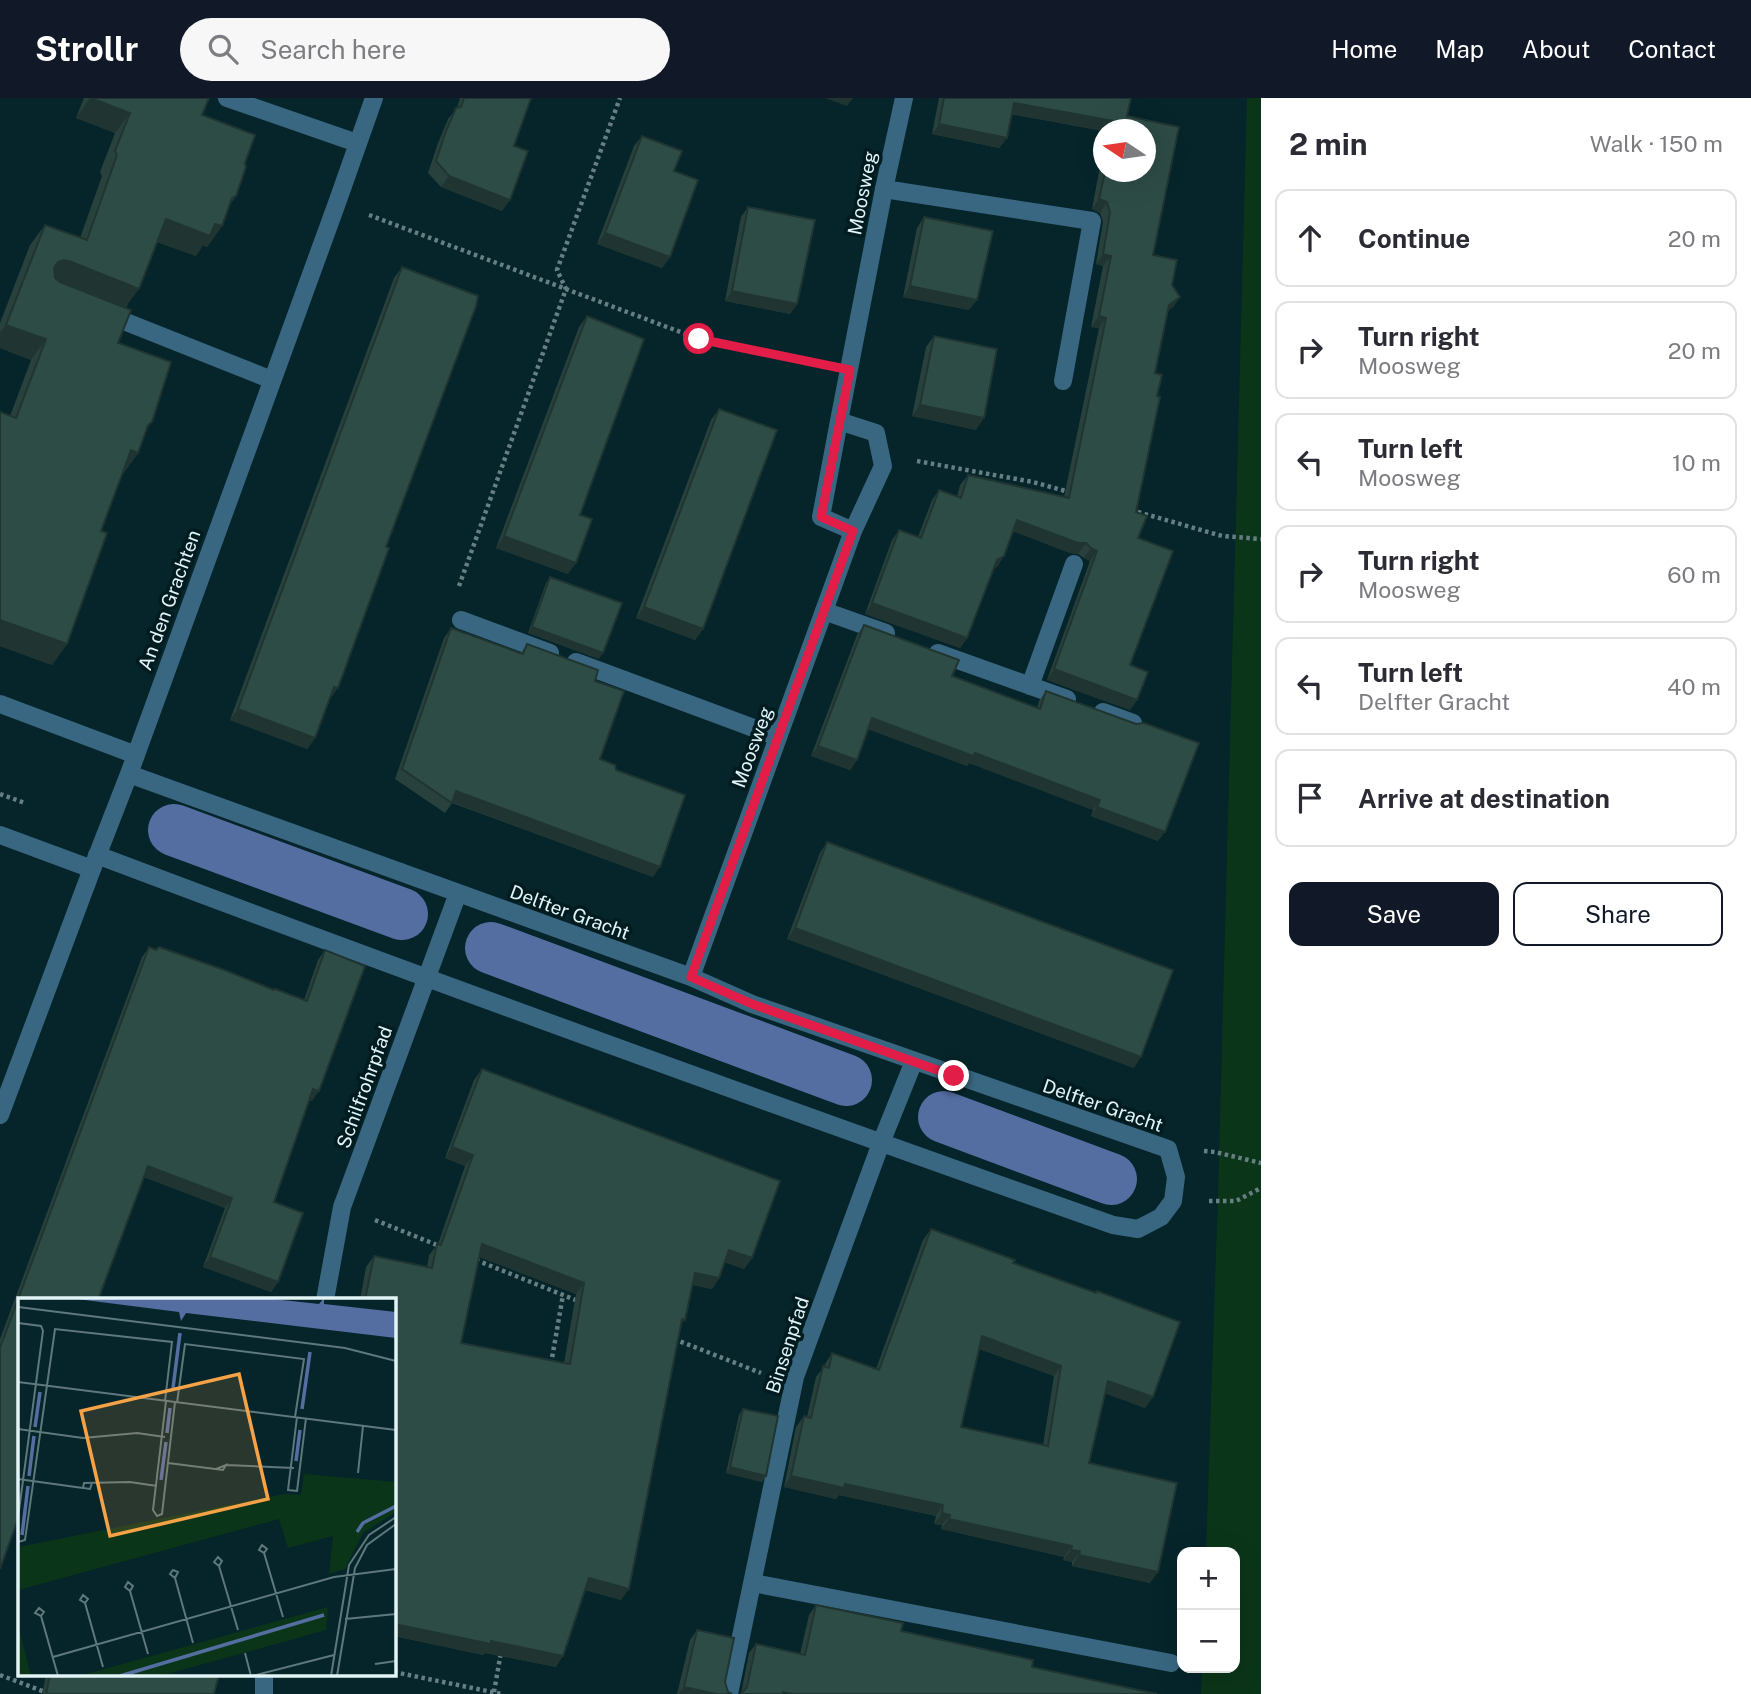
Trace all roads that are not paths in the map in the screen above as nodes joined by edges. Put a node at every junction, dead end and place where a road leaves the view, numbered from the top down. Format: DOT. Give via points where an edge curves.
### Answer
graph roads {
  1 [pos="227,98"];
  2 [pos="373,98"];
  3 [pos="904,98"];
  4 [pos="357,143"];
  5 [pos="884,189"];
  6 [pos="87,306"];
  7 [pos="272,380"];
  8 [pos="1063,381"];
  9 [pos="839,421"];
  10 [pos="853,531"];
  11 [pos="1074,564"];
  12 [pos="824,611"];
  13 [pos="461,620"];
  14 [pos="901,639"];
  15 [pos="927,648"];
  16 [pos="1030,686"];
  17 [pos="0,704"];
  18 [pos="1133,723"];
  19 [pos="778,737"];
  20 [pos="136,755"];
  21 [pos="129,774"];
  22 [pos="0,835"];
  23 [pos="94,862"];
  24 [pos="458,893"];
  25 [pos="691,977"];
  26 [pos="426,978"];
  27 [pos="914,1060"];
  28 [pos="0,1115"];
  29 [pos="881,1143"];
  30 [pos="325,1298"];
  31 [pos="753,1583"];
  32 [pos="1171,1663"];
  33 [pos="264,1676"];
  34 [pos="264,1694"];
  35 [pos="729,1694"];
  1 -- 4 [label="street"];
  2 -- 4 [label="street, An den Grachten"];
  3 -- 5 [label="street, Moosweg"];
  4 -- 7 [label="street, An den Grachten"];
  5 -- 8 [label="street" via="1092,221"];
  5 -- 9 [label="street, Moosweg"];
  6 -- 7 [label="street"];
  7 -- 20 [label="street, An den Grachten"];
  9 -- 10 [label="street, Moosweg" via="821,517"];
  9 -- 10 [label="street, Moosweg" via="876,433 883,466"];
  10 -- 12 [label="street, Moosweg"];
  11 -- 16 [label="street"];
  12 -- 14 [label="street"];
  12 -- 19 [label="street, Moosweg"];
  13 -- 19 [label="street"];
  15 -- 16 [label="street"];
  16 -- 18 [label="street"];
  17 -- 20 [label="street"];
  19 -- 25 [label="street, Moosweg"];
  20 -- 21 [label="street, An den Grachten"];
  21 -- 23 [label="street, An den Grachten"];
  21 -- 24 [label="street, Delfter Gracht"];
  22 -- 23 [label="street"];
  23 -- 26 [label="street"];
  23 -- 28 [label="street, An den Grachten"];
  24 -- 25 [label="street, Delfter Gracht"];
  24 -- 26 [label="street, Schilfrohrpfad"];
  25 -- 27 [label="street, Delfter Gracht" via="752,1004"];
  26 -- 29 [label="street"];
  26 -- 30 [label="street, Schilfrohrpfad" via="342,1207"];
  27 -- 29 [label="street, Binsenpfad"];
  27 -- 29 [label="street, Delfter Gracht" via="1168,1149 1176,1177 1173,1201 1161,1217 1138,1229 1113,1225"];
  29 -- 31 [label="street, Binsenpfad" via="794,1377"];
  31 -- 32 [label="street"];
  31 -- 35 [label="street, Binsenpfad"];
  33 -- 34 [label="street"];
}
